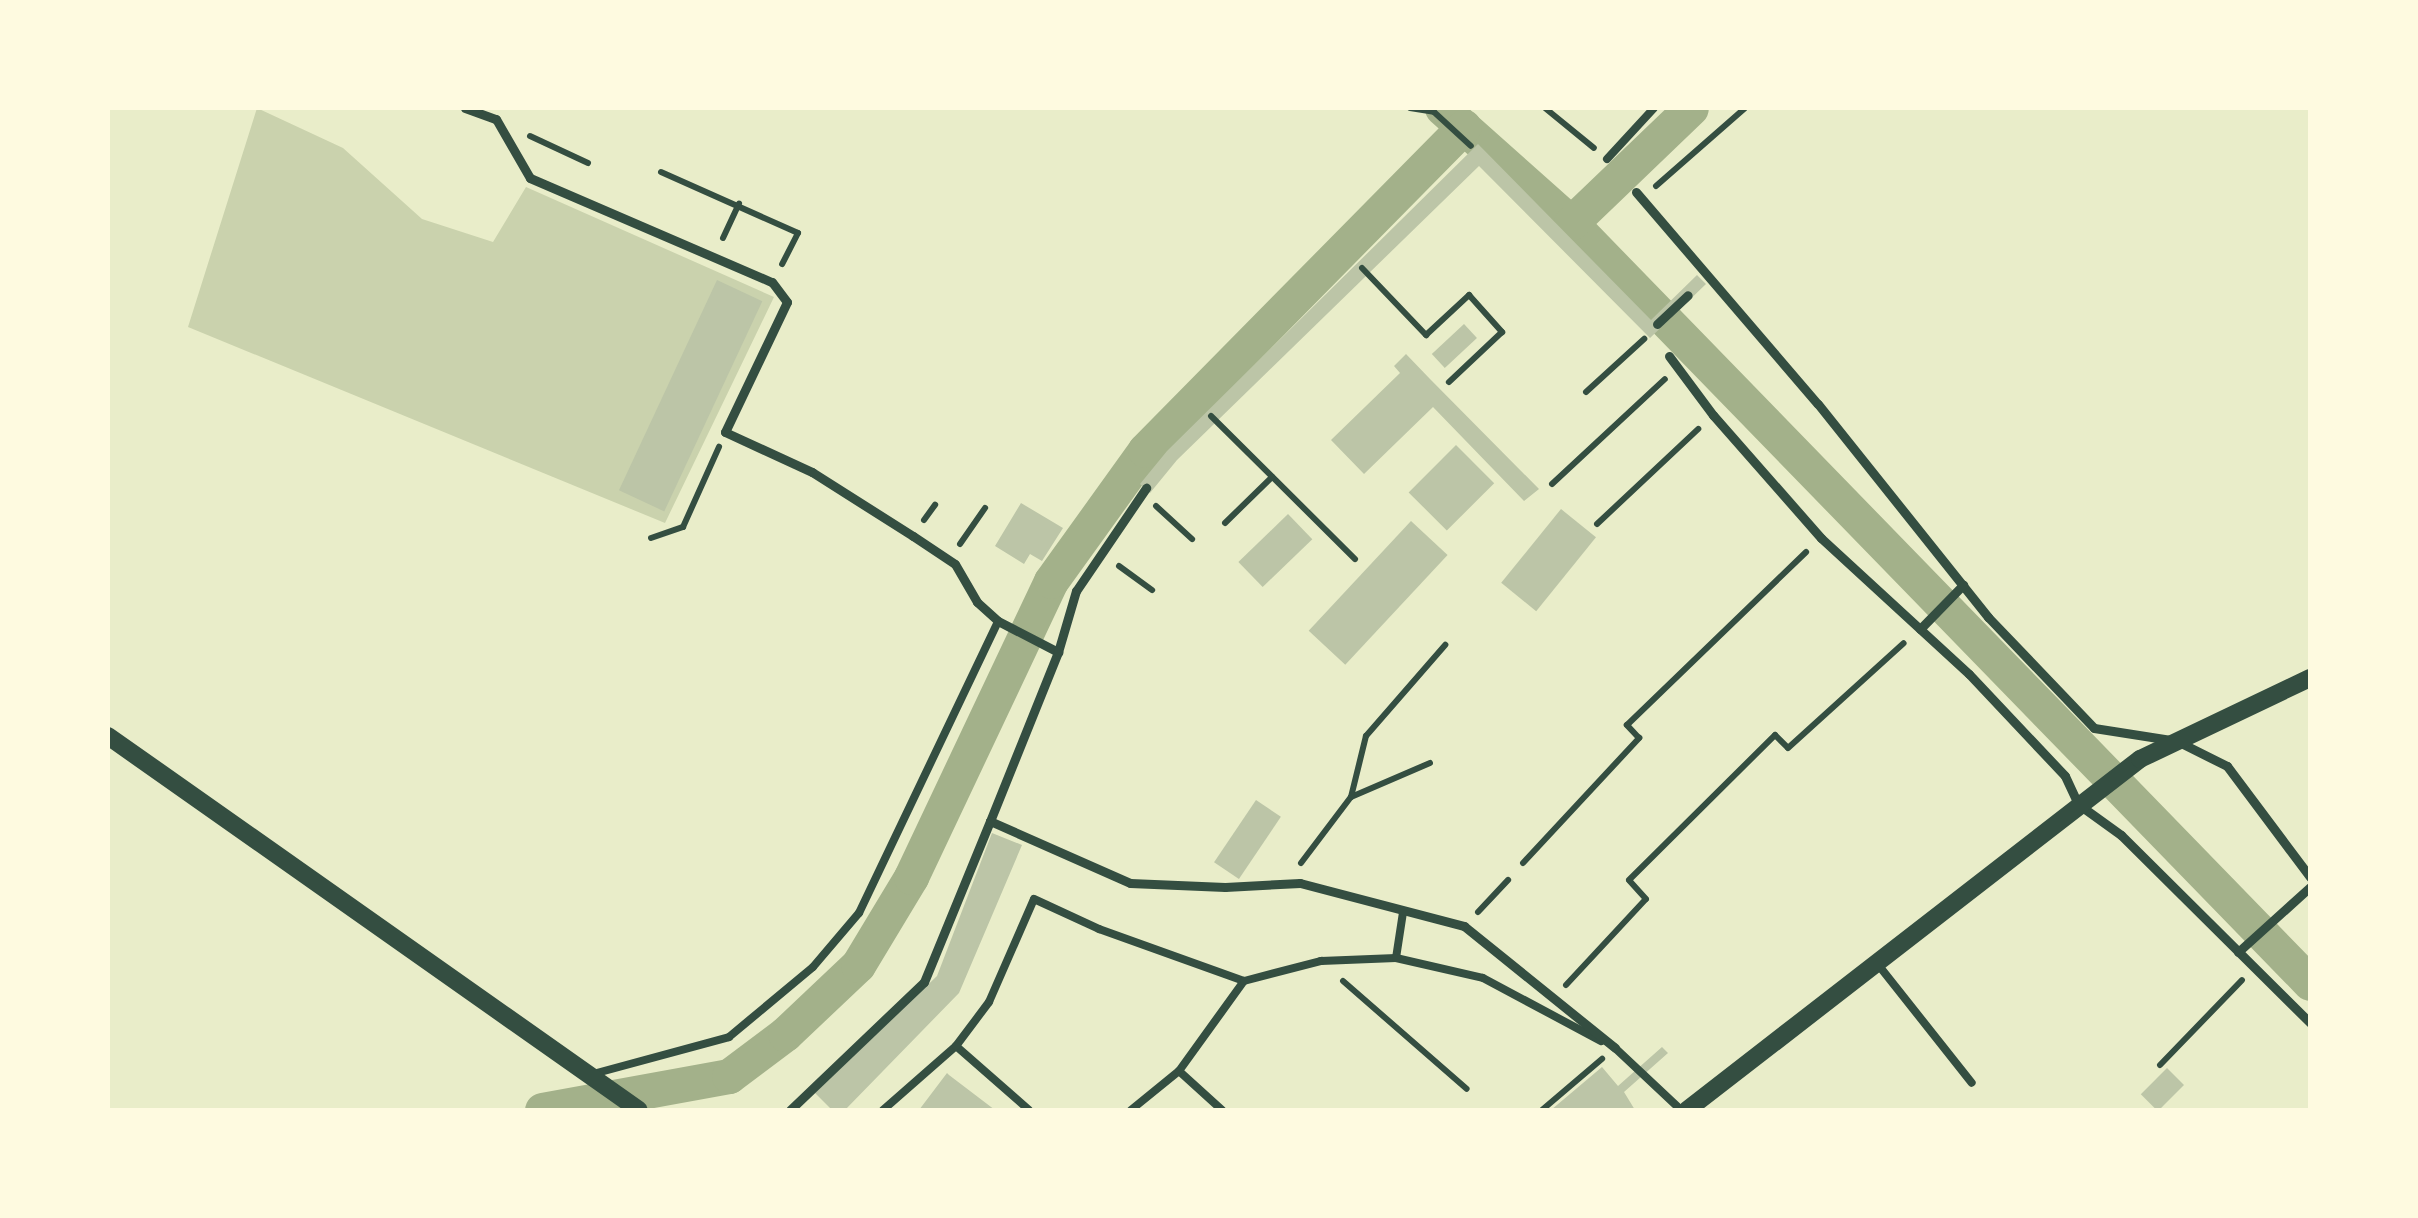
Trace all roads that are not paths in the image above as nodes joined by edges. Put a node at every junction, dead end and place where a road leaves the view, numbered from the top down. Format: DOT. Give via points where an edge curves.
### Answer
graph roads {
  1 [pos="465,108"];
  2 [pos="1654,108"];
  3 [pos="1608,159"];
  4 [pos="1639,195"];
  5 [pos="1688,295"];
  6 [pos="1654,328"];
  7 [pos="1669,356"];
  8 [pos="1144,490"];
  9 [pos="1959,589"];
  10 [pos="1002,622"];
  11 [pos="1920,629"];
  12 [pos="1058,652"];
  13 [pos="2310,678"];
  14 [pos="108,736"];
  15 [pos="2177,741"];
  16 [pos="2078,804"];
  17 [pos="990,821"];
  18 [pos="2310,876"];
  19 [pos="2310,887"];
  20 [pos="1403,912"];
  21 [pos="2238,952"];
  22 [pos="1396,958"];
  23 [pos="1876,962"];
  24 [pos="1244,981"];
  25 [pos="2310,1023"];
  26 [pos="956,1046"];
  27 [pos="1615,1048"];
  28 [pos="1179,1070"];
  29 [pos="590,1074"];
  30 [pos="1972,1083"];
  31 [pos="639,1110"];
  32 [pos="790,1110"];
  33 [pos="883,1110"];
  34 [pos="1029,1110"];
  35 [pos="1131,1110"];
  36 [pos="1222,1110"];
  37 [pos="1684,1110"];
  1 -- 10 [label="street" via="496,119 530,178 772,282 787,302 725,432 812,472 954,564 977,602"];
  2 -- 3 [label="lane"];
  4 -- 9 [label="street" via="1818,404"];
  5 -- 6 [label="street"];
  7 -- 11 [label="street" via="1821,538"];
  8 -- 12 [label="street" via="1076,591"];
  9 -- 11 [label="street"];
  9 -- 15 [label="street" via="2094,728"];
  10 -- 12 [label="street"];
  10 -- 29 [label="lane" via="860,912 814,967 729,1038"];
  11 -- 16 [label="street" via="2065,776"];
  12 -- 17 [label="street"];
  13 -- 15 [label="street"];
  14 -- 29 [label="street"];
  15 -- 16 [label="street"];
  15 -- 18 [label="street" via="2226,766"];
  16 -- 21 [label="street" via="2121,836"];
  16 -- 23 [label="street"];
  17 -- 20 [label="street" via="1130,882 1300,883"];
  17 -- 32 [label="street" via="924,982"];
  19 -- 21 [label="street"];
  20 -- 22 [label="lane"];
  20 -- 27 [label="street" via="1464,926"];
  21 -- 25 [label="street"];
  22 -- 24 [label="lane" via="1320,961"];
  22 -- 27 [label="lane" via="1483,978"];
  23 -- 30 [label="lane"];
  23 -- 37 [label="street"];
  24 -- 26 [label="lane" via="1034,898 989,1002"];
  24 -- 28 [label="lane"];
  26 -- 33 [label="lane"];
  26 -- 34 [label="lane"];
  27 -- 37 [label="lane"];
  28 -- 35 [label="lane"];
  28 -- 36 [label="lane"];
  29 -- 31 [label="street"];
}
